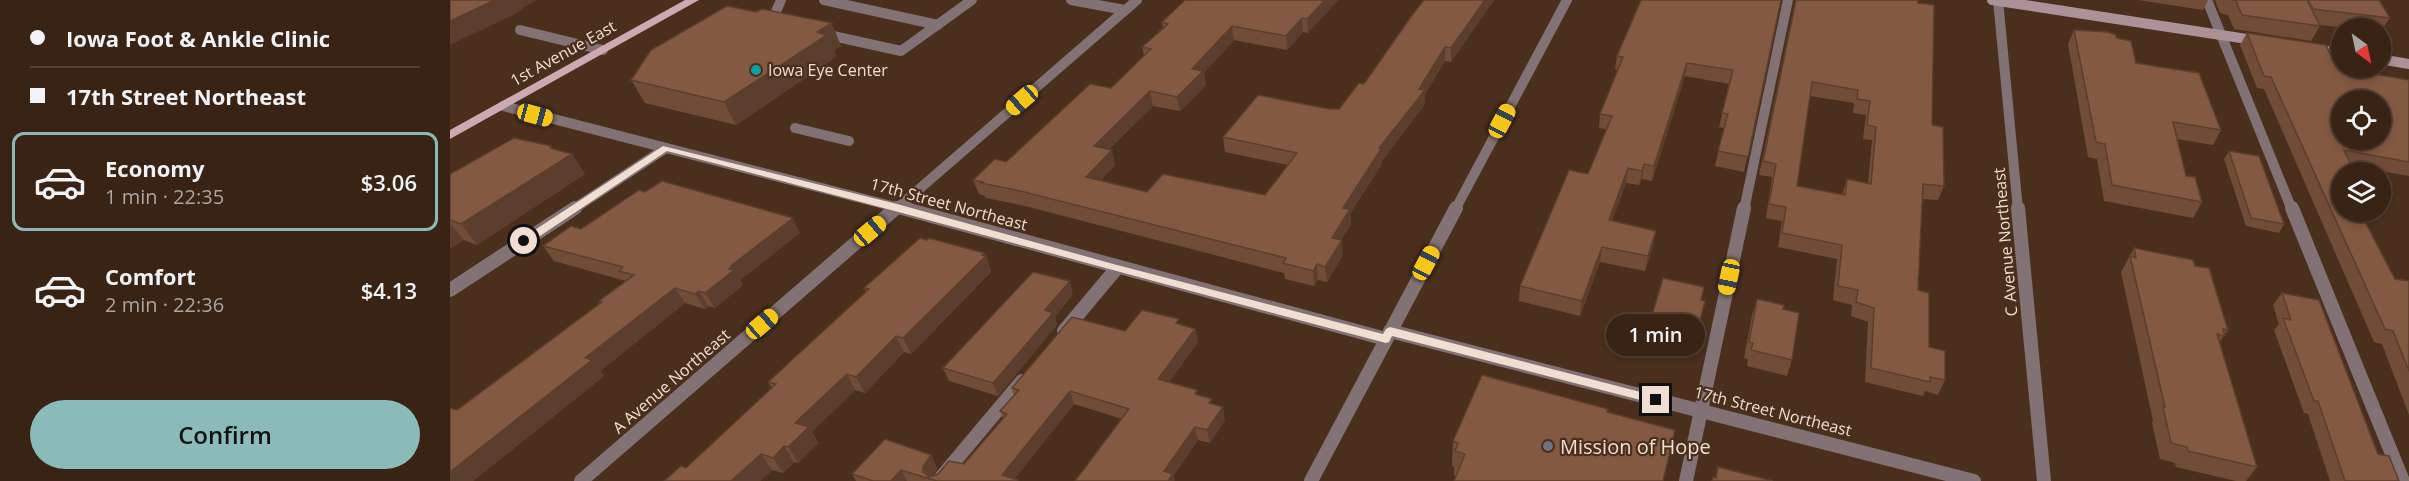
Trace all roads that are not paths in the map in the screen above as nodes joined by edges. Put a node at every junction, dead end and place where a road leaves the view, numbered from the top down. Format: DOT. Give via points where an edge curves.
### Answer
graph roads {
  1 [pos="693,0"];
  2 [pos="781,0"];
  3 [pos="824,0"];
  4 [pos="972,0"];
  5 [pos="1071,0"];
  6 [pos="1137,0"];
  7 [pos="1567,0"];
  8 [pos="1788,0"];
  9 [pos="1996,0"];
  10 [pos="2208,0"];
  11 [pos="1125,10"];
  12 [pos="782,25"];
  13 [pos="938,25"];
  14 [pos="520,30"];
  15 [pos="812,31"];
  16 [pos="2221,34"];
  17 [pos="2276,43"];
  18 [pos="2298,46"];
  19 [pos="603,50"];
  20 [pos="2331,51"];
  21 [pos="2391,61"];
  22 [pos="2409,64"];
  23 [pos="503,106"];
  24 [pos="795,128"];
  25 [pos="450,135"];
  26 [pos="849,141"];
  27 [pos="666,148"];
  28 [pos="897,207"];
  29 [pos="1117,268"];
  30 [pos="450,290"];
  31 [pos="1388,335"];
  32 [pos="1052,346"];
  33 [pos="1029,373"];
  34 [pos="1700,411"];
  35 [pos="581,481"];
  36 [pos="938,481"];
  37 [pos="1311,481"];
  38 [pos="1686,481"];
  39 [pos="1974,481"];
  40 [pos="2044,481"];
  41 [pos="2403,481"];
  1 -- 19 [label="main road, 1st Avenue East"];
  2 -- 12 [label="street" via="774,16"];
  3 -- 13 [label="street"];
  4 -- 13 [label="street"];
  5 -- 11 [label="street"];
  6 -- 11 [label="street, A Avenue Northeast"];
  7 -- 31 [label="street"];
  8 -- 34 [label="street"];
  9 -- 16 [label="street"];
  9 -- 40 [label="street, C Avenue Northeast"];
  10 -- 16 [label="street"];
  11 -- 28 [label="street, A Avenue Northeast"];
  13 -- 15 [label="street" via="901,51"];
  14 -- 19 [label="street"];
  16 -- 17 [label="street"];
  16 -- 41 [label="street"];
  18 -- 20 [label="street"];
  19 -- 23 [label="main road, 1st Avenue East"];
  21 -- 22 [label="street"];
  23 -- 25 [label="main road, 1st Avenue East"];
  23 -- 27 [label="street, 17th Street Northeast"];
  24 -- 26 [label="street"];
  27 -- 28 [label="street, 17th Street Northeast"];
  27 -- 30 [label="street"];
  28 -- 29 [label="street, 17th Street Northeast"];
  28 -- 35 [label="street, A Avenue Northeast"];
  29 -- 31 [label="street, 17th Street Northeast"];
  29 -- 32 [label="street"];
  31 -- 34 [label="street, 17th Street Northeast"];
  31 -- 37 [label="street"];
  33 -- 36 [label="street"];
  34 -- 38 [label="street"];
  34 -- 39 [label="street, 17th Street Northeast"];
}
